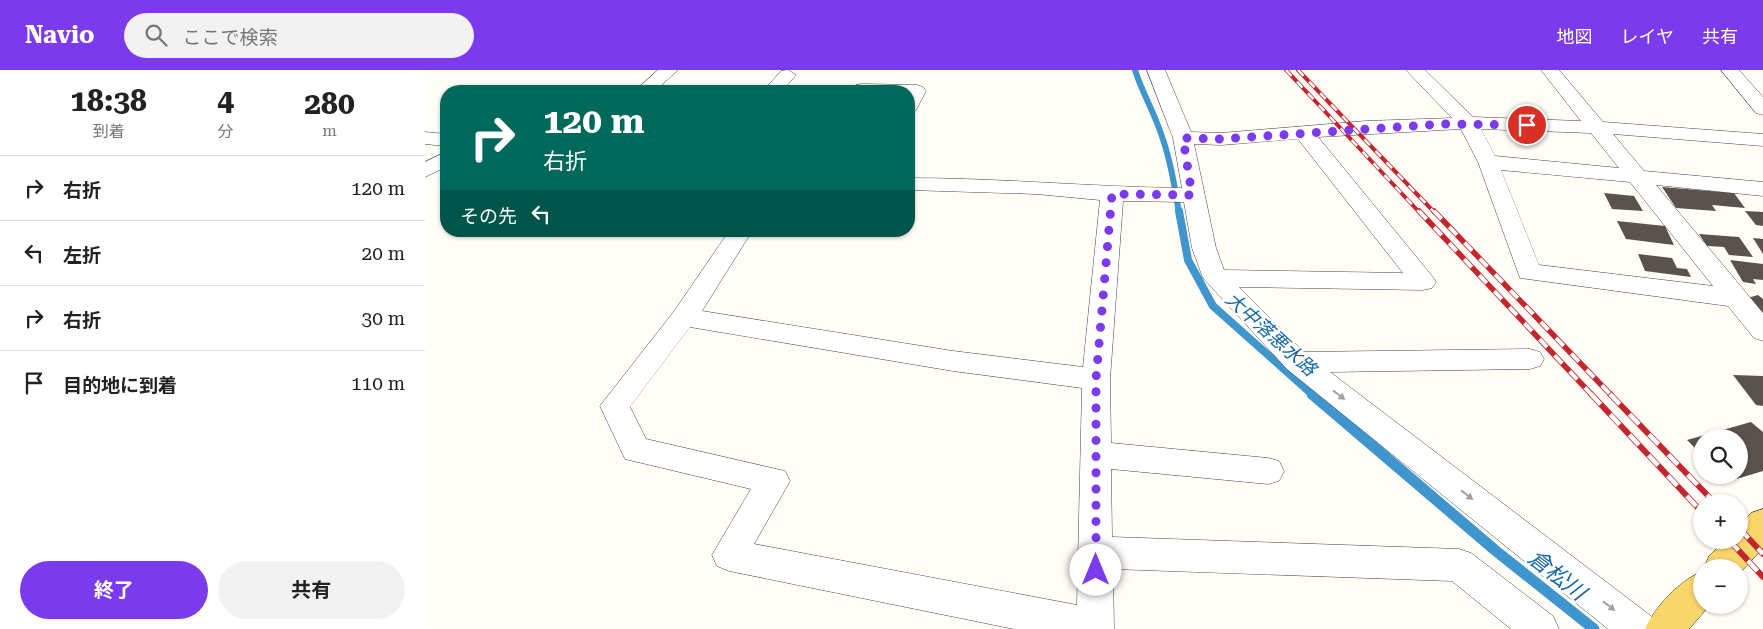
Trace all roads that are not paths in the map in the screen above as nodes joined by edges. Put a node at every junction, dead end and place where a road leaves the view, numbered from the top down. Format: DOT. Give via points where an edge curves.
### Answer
graph roads {
  1 [pos="669,70"];
  2 [pos="1156,70"];
  3 [pos="1415,70"];
  4 [pos="1550,70"];
  5 [pos="1730,70"];
  6 [pos="787,75"];
  7 [pos="650,85"];
  8 [pos="778,85"];
  9 [pos="1763,109"];
  10 [pos="1468,123"];
  11 [pos="1595,127"];
  12 [pos="1303,132"];
  13 [pos="425,138"];
  14 [pos="1183,138"];
  15 [pos="440,139"];
  16 [pos="1763,140"];
  17 [pos="440,161"];
  18 [pos="1487,162"];
  19 [pos="425,170"];
  20 [pos="1635,176"];
  21 [pos="915,184"];
  22 [pos="1763,189"];
  23 [pos="1112,194"];
  24 [pos="1191,195"];
  25 [pos="737,237"];
  26 [pos="1215,278"];
  27 [pos="1736,298"];
  28 [pos="684,317"];
  29 [pos="1763,331"];
  30 [pos="1530,359"];
  31 [pos="1297,362"];
  32 [pos="1096,379"];
  33 [pos="1096,454"];
  34 [pos="1267,471"];
  35 [pos="1763,524"];
  36 [pos="1096,552"];
  37 [pos="1730,559"];
  38 [pos="1693,598"];
  39 [pos="1095,628"];
  40 [pos="1540,629"];
  41 [pos="1638,629"];
  42 [pos="1664,629"];
  1 -- 7 [label="street"];
  2 -- 14 [label="street"];
  3 -- 10 [label="street"];
  4 -- 11 [label="street"];
  5 -- 9 [label="street"];
  6 -- 8 [label="street"];
  10 -- 11 [label="street"];
  10 -- 12 [label="street"];
  10 -- 18 [label="street"];
  11 -- 16 [label="street"];
  11 -- 20 [label="street"];
  12 -- 14 [label="street" via="1221,139"];
  12 -- 26 [label="street" via="1423,282"];
  13 -- 15 [label="street"];
  14 -- 24 [label="street"];
  17 -- 19 [label="street"];
  18 -- 20 [label="street"];
  18 -- 27 [label="street" via="1529,272"];
  20 -- 22 [label="street"];
  20 -- 27 [label="street"];
  21 -- 23 [label="street" via="1037,187"];
  23 -- 24 [label="street"];
  23 -- 32 [label="street"];
  24 -- 26 [label="street"];
  25 -- 28 [label="street"];
  26 -- 31 [label="street"];
  27 -- 29 [label="street"];
  28 -- 32 [label="street" via="953,361"];
  28 -- 39 [label="street" via="615,406 636,450 774,481 729,555"];
  30 -- 31 [label="street"];
  31 -- 41 [label="street, one-way"];
  32 -- 33 [label="street"];
  33 -- 34 [label="street"];
  33 -- 36 [label="street"];
  35 -- 37 [label="main road"];
  36 -- 39 [label="street"];
  36 -- 40 [label="street" via="1459,565"];
  38 -- 42 [label="main road"];
}
